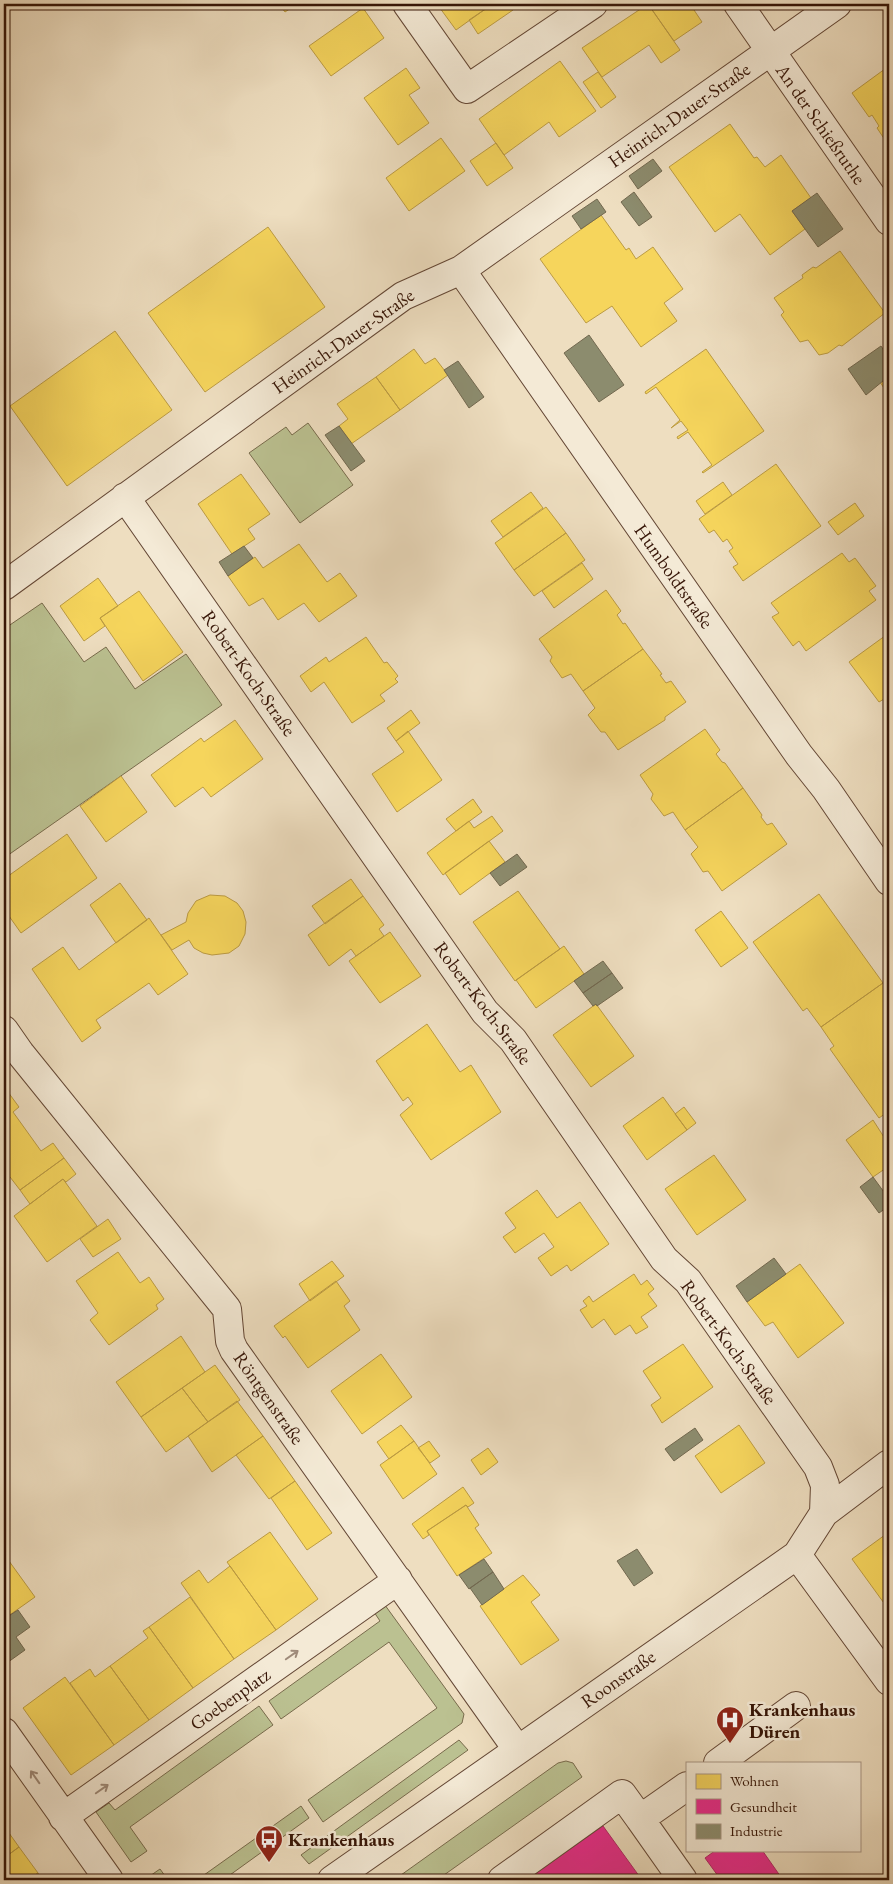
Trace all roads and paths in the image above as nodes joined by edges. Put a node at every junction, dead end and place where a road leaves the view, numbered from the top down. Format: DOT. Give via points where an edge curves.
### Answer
graph roads {
  1 [pos="408,4"];
  2 [pos="593,4"];
  3 [pos="738,4"];
  4 [pos="837,4"];
  5 [pos="769,51"];
  6 [pos="889,221"];
  7 [pos="460,270"];
  8 [pos="125,497"];
  9 [pos="4,586"];
  10 [pos="889,881"];
  11 [pos="4,1030"];
  12 [pos="889,1464"];
  13 [pos="824,1512"];
  14 [pos="797,1555"];
  15 [pos="398,1580"];
  16 [pos="889,1681"];
  17 [pos="796,1706"];
  18 [pos="4,1732"];
  19 [pos="517,1749"];
  20 [pos="719,1762"];
  21 [pos="686,1787"];
  22 [pos="62,1817"];
  23 [pos="640,1819"];
  24 [pos="109,1880"];
  25 [pos="332,1880"];
  26 [pos="502,1880"];
  27 [pos="683,1880"];
  1 -- 2 [label="street" via="467,89"];
  3 -- 5 [label="street, An der Schießruthe"];
  4 -- 5 [label="street, Heinrich-Dauer-Straße"];
  5 -- 6 [label="street, An der Schießruthe"];
  5 -- 7 [label="street, Heinrich-Dauer-Straße"];
  7 -- 8 [label="street, Heinrich-Dauer-Straße" via="403,296"];
  7 -- 10 [label="street, Humboldtstraße"];
  8 -- 9 [label="street, Heinrich-Dauer-Straße"];
  8 -- 13 [label="street, Robert-Koch-Straße" via="485,1012 513,1040 664,1259 688,1281 818,1467 825,1485"];
  11 -- 15 [label="street, Röntgenstraße" via="228,1310 234,1350"];
  12 -- 13 [label="street, Roonstraße"];
  13 -- 14 [label="street, Roonstraße"];
  14 -- 16 [label="street"];
  14 -- 19 [label="street, Roonstraße"];
  15 -- 19 [label="street, Röntgenstraße"];
  22 -- 15 [label="street, Goebenplatz, one-way"];
  17 -- 20 [label="street"];
  22 -- 18 [label="street, one-way"];
  19 -- 25 [label="street, Roonstraße"];
  21 -- 23 [label="street"];
  22 -- 24 [label="street"];
  23 -- 26 [label="street" via="622,1794"];
  23 -- 27 [label="street"];
}
